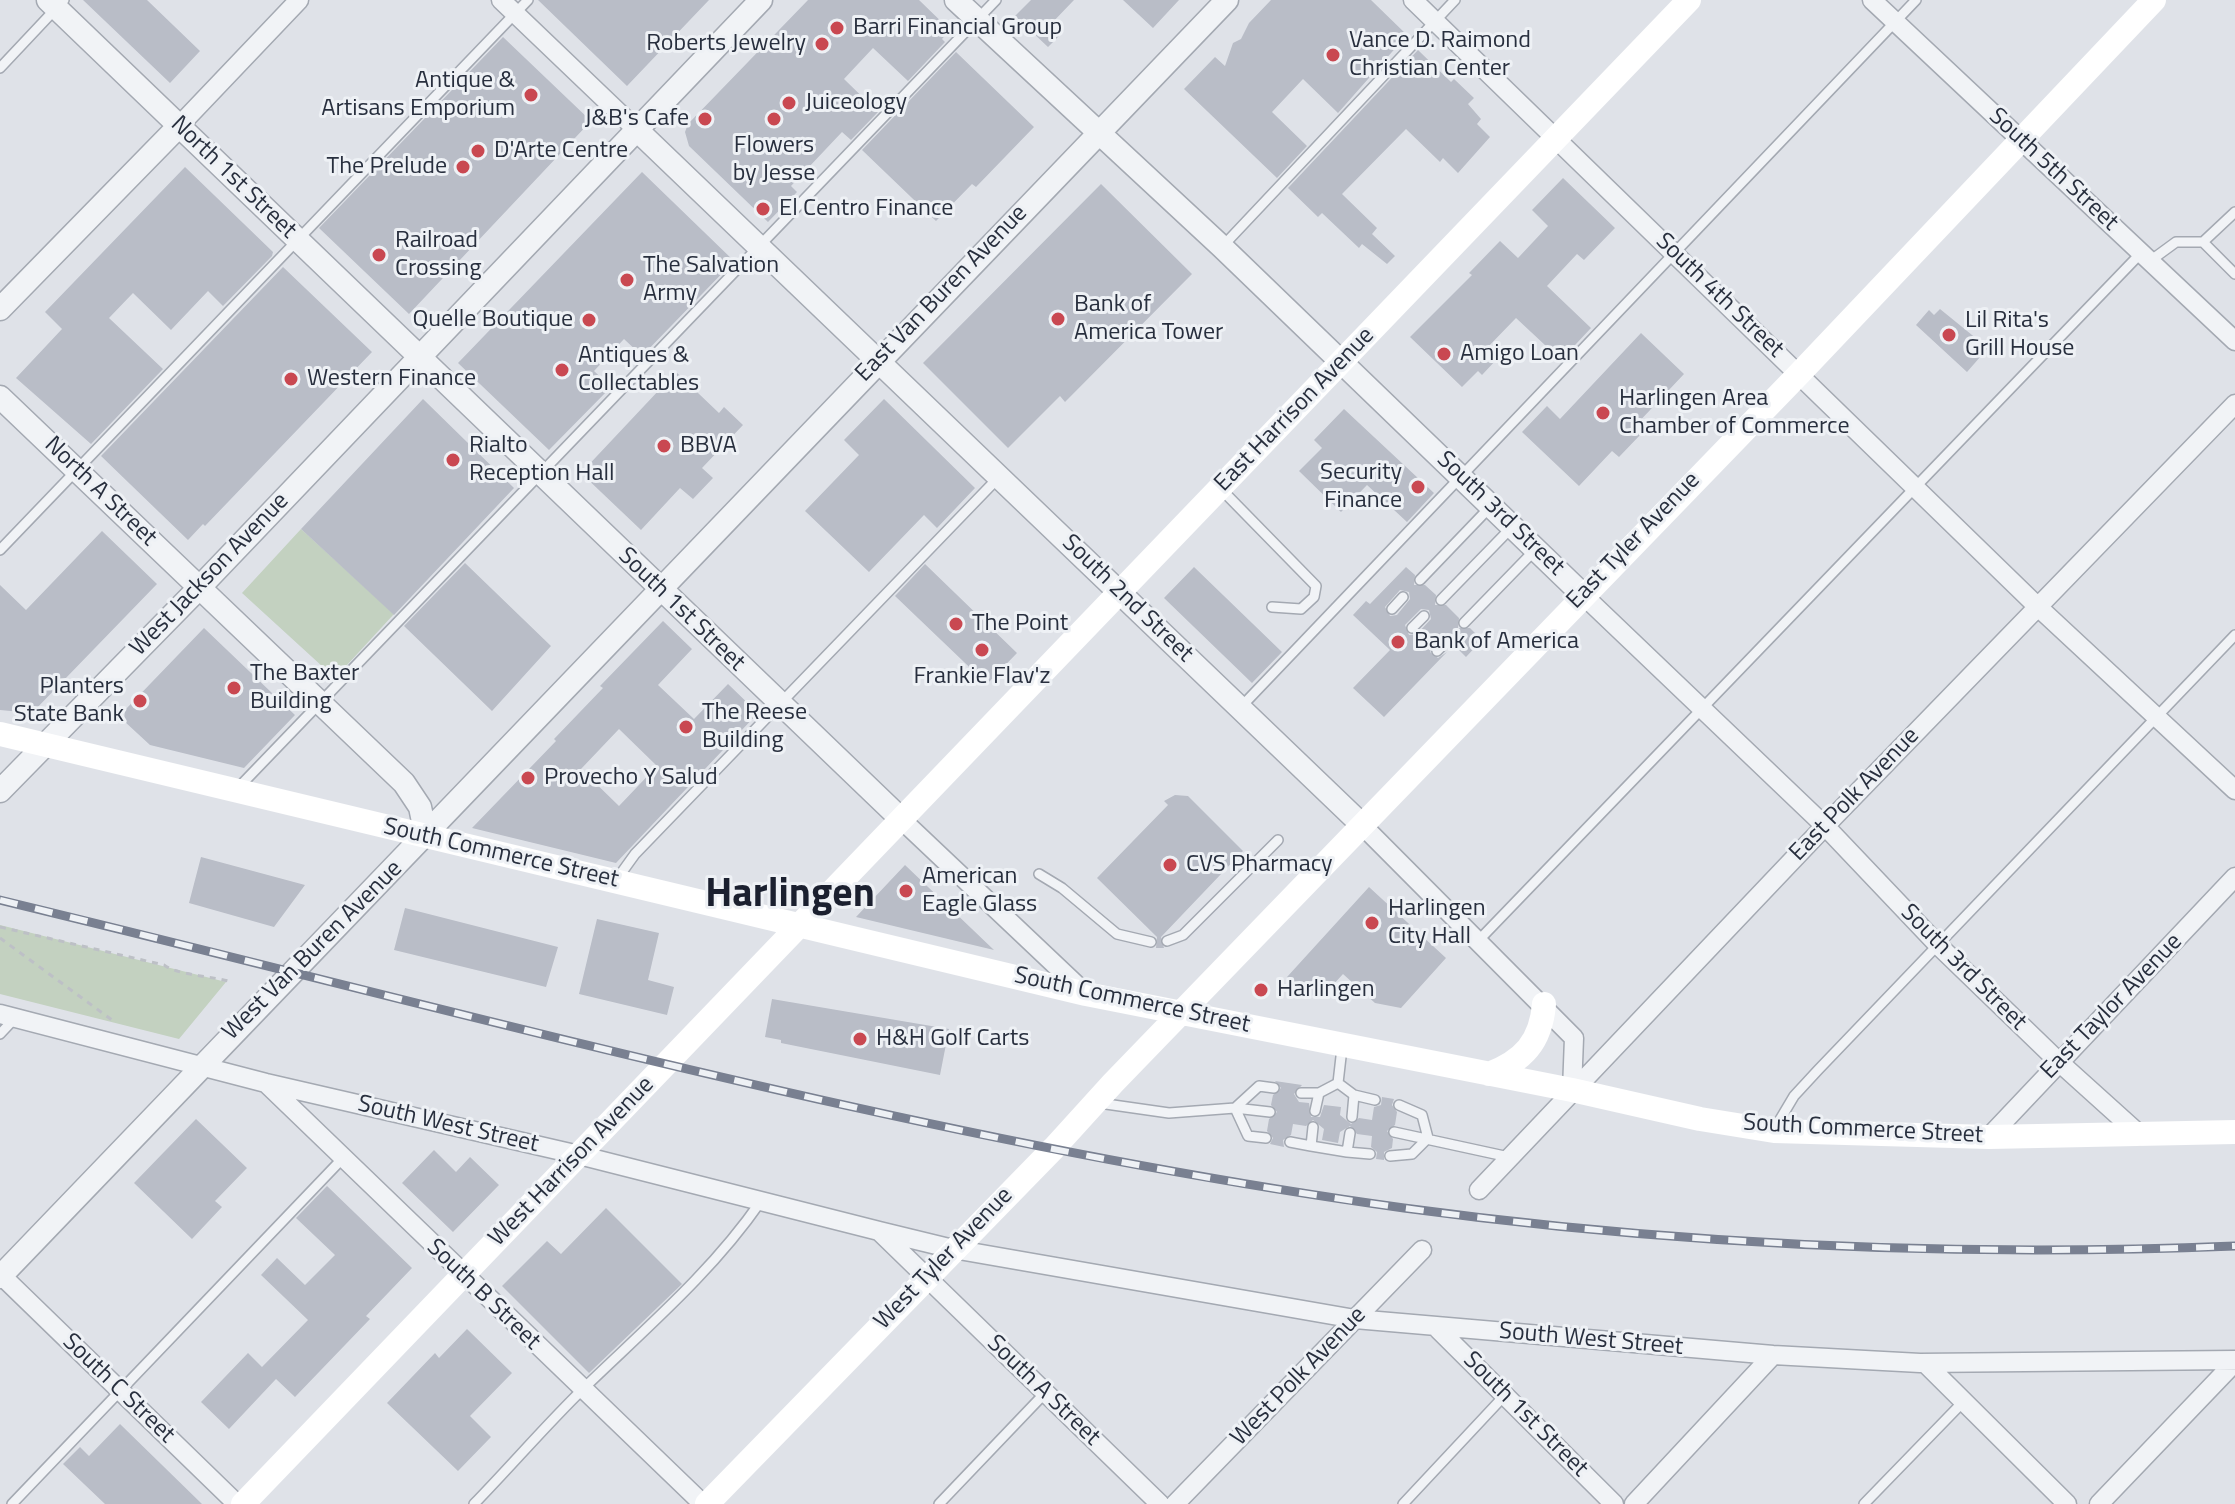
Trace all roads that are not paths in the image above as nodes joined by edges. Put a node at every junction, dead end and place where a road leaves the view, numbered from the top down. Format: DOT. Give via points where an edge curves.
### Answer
graph roads {
  1 [pos="299,0"];
  2 [pos="501,0"];
  3 [pos="761,0"];
  4 [pos="956,0"];
  5 [pos="996,0"];
  6 [pos="1227,0"];
  7 [pos="1413,0"];
  8 [pos="1455,0"];
  9 [pos="1689,0"];
  10 [pos="1872,0"];
  11 [pos="1916,0"];
  12 [pos="2154,0"];
  13 [pos="56,3"];
  14 [pos="522,7"];
  15 [pos="977,20"];
  16 [pos="1435,21"];
  17 [pos="1895,22"];
  18 [pos="0,68"];
  19 [pos="179,126"];
  20 [pos="637,130"];
  21 [pos="1096,133"];
  22 [pos="1556,139"];
  23 [pos="2021,140"];
  24 [pos="2235,212"];
  25 [pos="297,241"];
  26 [pos="2203,242"];
  27 [pos="760,246"];
  28 [pos="1222,247"];
  29 [pos="1675,254"];
  30 [pos="2146,257"];
  31 [pos="2235,274"];
  32 [pos="0,309"];
  33 [pos="2235,341"];
  34 [pos="417,357"];
  35 [pos="880,360"];
  36 [pos="1342,362"];
  37 [pos="1799,374"];
  38 [pos="0,397"];
  39 [pos="2235,404"];
  40 [pos="77,470"];
  41 [pos="540,475"];
  42 [pos="1000,476"];
  43 [pos="1461,476"];
  44 [pos="1915,487"];
  45 [pos="1220,489"];
  46 [pos="1491,506"];
  47 [pos="1513,526"];
  48 [pos="1536,549"];
  49 [pos="0,550"];
  50 [pos="1420,580"];
  51 [pos="199,588"];
  52 [pos="658,588"];
  53 [pos="1121,593"];
  54 [pos="1582,594"];
  55 [pos="1403,597"];
  56 [pos="1441,600"];
  57 [pos="2037,606"];
  58 [pos="1272,607"];
  59 [pos="1392,609"];
  60 [pos="1424,616"];
  61 [pos="1464,623"];
  62 [pos="1412,628"];
  63 [pos="2235,635"];
  64 [pos="1448,640"];
  65 [pos="1437,651"];
  66 [pos="321,702"];
  67 [pos="779,704"];
  68 [pos="1240,708"];
  69 [pos="1702,708"];
  70 [pos="2157,718"];
  71 [pos="0,734"];
  72 [pos="45,744"];
  73 [pos="2235,790"];
  74 [pos="0,791"];
  75 [pos="235,792"];
  76 [pos="902,820"];
  77 [pos="1361,824"];
  78 [pos="1825,826"];
  79 [pos="426,836"];
  80 [pos="1278,840"];
  81 [pos="1039,874"];
  82 [pos="2235,877"];
  83 [pos="615,881"];
  84 [pos="799,926"];
  85 [pos="1479,940"];
  86 [pos="1167,941"];
  87 [pos="1151,942"];
  88 [pos="1940,947"];
  89 [pos="1086,994"];
  90 [pos="1544,1004"];
  91 [pos="1180,1012"];
  92 [pos="7,1016"];
  93 [pos="0,1034"];
  94 [pos="1343,1045"];
  95 [pos="2059,1062"];
  96 [pos="202,1064"];
  97 [pos="1489,1074"];
  98 [pos="266,1083"];
  99 [pos="1338,1083"];
  100 [pos="1274,1088"];
  101 [pos="1572,1090"];
  102 [pos="1301,1093"];
  103 [pos="1319,1093"];
  104 [pos="1354,1095"];
  105 [pos="1375,1100"];
  106 [pos="1096,1102"];
  107 [pos="1399,1105"];
  108 [pos="1235,1108"];
  109 [pos="1315,1111"];
  110 [pos="1270,1112"];
  111 [pos="1352,1117"];
  112 [pos="1313,1127"];
  113 [pos="1774,1131"];
  114 [pos="2234,1131"];
  115 [pos="1394,1132"];
  116 [pos="1350,1133"];
  117 [pos="2140,1135"];
  118 [pos="1989,1137"];
  119 [pos="1266,1138"];
  120 [pos="1428,1138"];
  121 [pos="1290,1142"];
  122 [pos="1311,1146"];
  123 [pos="1347,1152"];
  124 [pos="1370,1154"];
  125 [pos="579,1155"];
  126 [pos="1390,1156"];
  127 [pos="1509,1157"];
  128 [pos="343,1158"];
  129 [pos="1479,1190"];
  130 [pos="761,1201"];
  131 [pos="879,1231"];
  132 [pos="953,1249"];
  133 [pos="1422,1250"];
  134 [pos="1,1276"];
  135 [pos="463,1276"];
  136 [pos="925,1277"];
  137 [pos="1355,1319"];
  138 [pos="1435,1326"];
  139 [pos="1773,1355"];
  140 [pos="2235,1361"];
  141 [pos="1925,1363"];
  142 [pos="119,1390"];
  143 [pos="582,1390"];
  144 [pos="1045,1393"];
  145 [pos="1505,1395"];
  146 [pos="1964,1401"];
  147 [pos="12,1504"];
  148 [pos="237,1504"];
  149 [pos="243,1504"];
  150 [pos="474,1504"];
  151 [pos="705,1504"];
  152 [pos="939,1504"];
  153 [pos="1160,1504"];
  154 [pos="1175,1504"];
  155 [pos="1403,1504"];
  156 [pos="1614,1504"];
  157 [pos="1634,1504"];
  158 [pos="1864,1504"];
  159 [pos="2067,1504"];
  160 [pos="2099,1504"];
  1 -- 19 [label="street"];
  2 -- 14 [label="street"];
  3 -- 20 [label="street, West Jackson Avenue"];
  4 -- 15 [label="street, South 3rd Street"];
  5 -- 15 [label="lane"];
  6 -- 21 [label="street, East Van Buren Avenue"];
  7 -- 16 [label="street, South 4th Street"];
  8 -- 16 [label="lane"];
  9 -- 22 [label="main road, East Harrison Avenue"];
  10 -- 17 [label="street, South 5th Street"];
  11 -- 17 [label="lane"];
  12 -- 23 [label="main road, East Tyler Avenue"];
  13 -- 18 [label="lane"];
  13 -- 19 [label="street, North 1st Street"];
  14 -- 20 [label="street"];
  14 -- 25 [label="lane"];
  15 -- 21 [label="street, South 3rd Street"];
  15 -- 27 [label="lane"];
  16 -- 22 [label="street, South 4th Street"];
  16 -- 28 [label="lane"];
  17 -- 23 [label="street, South 5th Street"];
  17 -- 29 [label="lane"];
  19 -- 25 [label="street, North 1st Street"];
  19 -- 32 [label="street"];
  20 -- 27 [label="street, South 2nd Street"];
  20 -- 34 [label="street, West Jackson Avenue"];
  21 -- 28 [label="street, South 3rd Street"];
  21 -- 35 [label="street, East Van Buren Avenue"];
  22 -- 29 [label="street, South 4th Street"];
  22 -- 36 [label="main road, East Harrison Avenue"];
  23 -- 30 [label="street, South 5th Street"];
  23 -- 37 [label="main road, East Tyler Avenue"];
  24 -- 26 [label="lane"];
  25 -- 34 [label="street, North 1st Street"];
  25 -- 40 [label="lane"];
  26 -- 30 [label="lane" via="2176,242"];
  26 -- 31 [label="lane"];
  27 -- 35 [label="street, South 2nd Street"];
  27 -- 41 [label="lane"];
  28 -- 36 [label="street, South 3rd Street"];
  29 -- 37 [label="street, South 4th Street"];
  29 -- 43 [label="lane"];
  30 -- 33 [label="street, South 5th Street"];
  30 -- 44 [label="lane"];
  34 -- 41 [label="street, South 1st Street"];
  34 -- 51 [label="street, West Jackson Avenue"];
  35 -- 42 [label="street, South 2nd Street"];
  35 -- 52 [label="street, East Van Buren Avenue"];
  36 -- 43 [label="street, South 3rd Street"];
  36 -- 45 [label="main road, East Harrison Avenue"];
  37 -- 44 [label="street, South 4th Street"];
  37 -- 54 [label="main road, East Tyler Avenue"];
  38 -- 40 [label="street, North A Street"];
  39 -- 57 [label="street, East Polk Avenue"];
  40 -- 49 [label="lane"];
  40 -- 51 [label="street, North A Street"];
  41 -- 52 [label="street, South 1st Street"];
  41 -- 66 [label="lane"];
  42 -- 53 [label="street, South 2nd Street"];
  42 -- 67 [label="lane"];
  43 -- 46 [label="street, South 3rd Street"];
  43 -- 68 [label="lane"];
  44 -- 57 [label="street, South 4th Street"];
  44 -- 69 [label="lane"];
  45 -- 53 [label="main road, East Harrison Avenue"];
  45 -- 58 [label="lane" via="1316,586 1314,597 1301,609"];
  46 -- 47 [label="street, South 3rd Street"];
  46 -- 50 [label="lane"];
  47 -- 48 [label="street, South 3rd Street"];
  47 -- 56 [label="lane"];
  48 -- 54 [label="street, South 3rd Street"];
  48 -- 61 [label="lane"];
  51 -- 66 [label="street"];
  51 -- 72 [label="street, West Jackson Avenue"];
  52 -- 67 [label="street, South 1st Street"];
  52 -- 79 [label="street, West Van Buren Avenue"];
  53 -- 68 [label="street, South 2nd Street"];
  53 -- 76 [label="main road, East Harrison Avenue"];
  54 -- 69 [label="street, South 3rd Street"];
  54 -- 77 [label="main road, East Tyler Avenue"];
  55 -- 59 [label="lane"];
  57 -- 70 [label="street, South 4th Street"];
  57 -- 78 [label="street, East Polk Avenue"];
  60 -- 62 [label="lane"];
  63 -- 70 [label="lane"];
  64 -- 65 [label="lane"];
  66 -- 75 [label="lane"];
  66 -- 79 [label="street" via="404,783 420,807"];
  67 -- 76 [label="street, South 1st Street"];
  67 -- 83 [label="lane"];
  68 -- 77 [label="street, South 2nd Street"];
  69 -- 78 [label="street, South 3rd Street"];
  69 -- 85 [label="lane"];
  70 -- 73 [label="street, South 4th Street"];
  70 -- 88 [label="lane"];
  71 -- 72 [label="main road, South Commerce Street"];
  72 -- 74 [label="street, West Jackson Avenue"];
  72 -- 75 [label="main road, South Commerce Street"];
  75 -- 79 [label="main road, South Commerce Street"];
  76 -- 84 [label="main road, West Harrison Avenue"];
  76 -- 89 [label="street, South 1st Street"];
  77 -- 85 [label="street, South 2nd Street"];
  77 -- 91 [label="main road, East Tyler Avenue"];
  78 -- 88 [label="street, South 3rd Street"];
  78 -- 101 [label="street, East Polk Avenue"];
  79 -- 83 [label="main road, South Commerce Street"];
  79 -- 96 [label="street, West Van Buren Avenue"];
  80 -- 86 [label="lane" via="1183,935"];
  81 -- 87 [label="lane" via="1117,934"];
  82 -- 95 [label="street, East Taylor Avenue"];
  83 -- 84 [label="main road, South Commerce Street"];
  84 -- 89 [label="main road, South Commerce Street"];
  84 -- 125 [label="main road, West Harrison Avenue"];
  85 -- 90 [label="street, South 2nd Street"];
  88 -- 95 [label="street, South 3rd Street"];
  88 -- 113 [label="lane" via="1794,1096"];
  89 -- 91 [label="main road, South Commerce Street"];
  90 -- 97 [label="main road" via="1542,1024 1529,1048 1512,1065"];
  90 -- 101 [label="street, South 2nd Street" via="1574,1038"];
  91 -- 94 [label="main road, South Commerce Street"];
  91 -- 106 [label="main road, West Tyler Avenue"];
  92 -- 93 [label="lane"];
  92 -- 96 [label="street, South West Street"];
  94 -- 97 [label="main road, South Commerce Street"];
  94 -- 99 [label="lane"];
  95 -- 117 [label="street, South 3rd Street"];
  95 -- 118 [label="street, East Taylor Avenue"];
  96 -- 98 [label="street, South West Street"];
  96 -- 134 [label="street, West Van Buren Avenue"];
  97 -- 101 [label="main road, South Commerce Street"];
  98 -- 125 [label="street, South West Street"];
  98 -- 128 [label="street, South B Street"];
  99 -- 103 [label="lane"];
  99 -- 104 [label="lane"];
  100 -- 108 [label="lane" via="1259,1086"];
  101 -- 113 [label="main road, South Commerce Street"];
  101 -- 127 [label="street, East Polk Avenue"];
  102 -- 103 [label="lane"];
  103 -- 109 [label="lane"];
  104 -- 105 [label="lane"];
  104 -- 111 [label="lane"];
  106 -- 108 [label="lane" via="1169,1113"];
  106 -- 132 [label="main road, West Tyler Avenue"];
  107 -- 120 [label="lane" via="1422,1115"];
  108 -- 110 [label="lane"];
  108 -- 119 [label="lane" via="1248,1136"];
  112 -- 122 [label="lane"];
  113 -- 118 [label="main road, South Commerce Street"];
  114 -- 117 [label="main road, South Commerce Street"];
  115 -- 120 [label="lane"];
  116 -- 123 [label="lane"];
  117 -- 118 [label="main road, South Commerce Street"];
  120 -- 126 [label="lane" via="1412,1154"];
  120 -- 127 [label="lane"];
  121 -- 122 [label="lane"];
  122 -- 123 [label="lane"];
  123 -- 124 [label="lane"];
  125 -- 130 [label="street, South West Street"];
  125 -- 135 [label="main road, West Harrison Avenue"];
  127 -- 129 [label="street, East Polk Avenue"];
  128 -- 135 [label="street, South B Street"];
  128 -- 142 [label="lane"];
  130 -- 131 [label="street, South West Street"];
  130 -- 143 [label="lane" via="697,1279"];
  131 -- 132 [label="street, South West Street"];
  131 -- 136 [label="street"];
  132 -- 136 [label="main road, West Tyler Avenue"];
  132 -- 137 [label="street, South West Street"];
  133 -- 137 [label="street, West Polk Avenue"];
  134 -- 142 [label="street, South C Street"];
  135 -- 143 [label="street, South B Street"];
  135 -- 149 [label="main road, West Harrison Avenue"];
  136 -- 144 [label="street, South A Street"];
  136 -- 151 [label="main road, West Tyler Avenue"];
  137 -- 138 [label="street, South West Street"];
  137 -- 154 [label="street, West Polk Avenue"];
  138 -- 139 [label="street, South West Street"];
  138 -- 145 [label="street, South 1st Street"];
  139 -- 141 [label="street, South West Street"];
  139 -- 157 [label="street"];
  140 -- 141 [label="street, South West Street"];
  140 -- 160 [label="street"];
  141 -- 146 [label="street"];
  142 -- 147 [label="lane"];
  142 -- 148 [label="street, South C Street"];
  143 -- 150 [label="lane"];
  143 -- 151 [label="street, South B Street"];
  144 -- 152 [label="lane"];
  144 -- 153 [label="street, South A Street"];
  145 -- 155 [label="lane"];
  145 -- 156 [label="street, South 1st Street"];
  146 -- 158 [label="lane"];
  146 -- 159 [label="street"];
}
